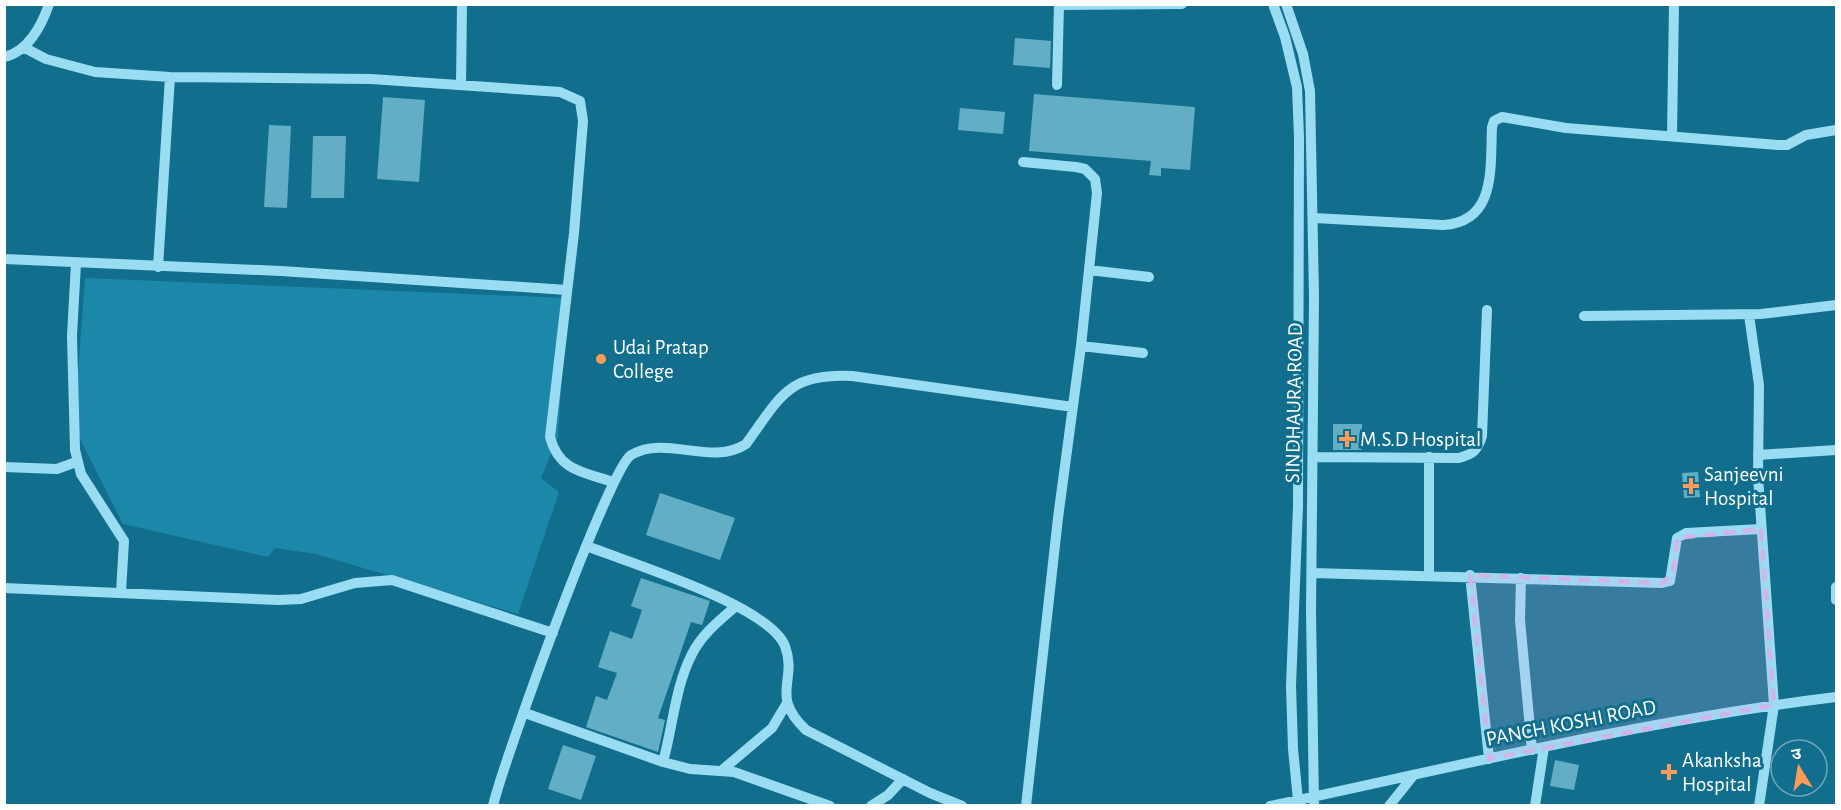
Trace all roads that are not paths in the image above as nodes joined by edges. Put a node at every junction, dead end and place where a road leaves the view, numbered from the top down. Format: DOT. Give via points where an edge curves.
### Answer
graph roads {
  1 [pos="49,4"];
  2 [pos="462,4"];
  3 [pos="1182,4"];
  4 [pos="1273,4"];
  5 [pos="1286,4"];
  6 [pos="1674,4"];
  7 [pos="1059,5"];
  8 [pos="23,47"];
  9 [pos="4,57"];
  10 [pos="170,77"];
  11 [pos="461,85"];
  12 [pos="1057,85"];
  13 [pos="1836,130"];
  14 [pos="1672,136"];
  15 [pos="1023,162"];
  16 [pos="1314,218"];
  17 [pos="4,259"];
  18 [pos="76,263"];
  19 [pos="158,267"];
  20 [pos="1089,270"];
  21 [pos="1149,277"];
  22 [pos="567,290"];
  23 [pos="1836,305"];
  24 [pos="1487,310"];
  25 [pos="1749,315"];
  26 [pos="1584,316"];
  27 [pos="1081,346"];
  28 [pos="1143,353"];
  29 [pos="1073,407"];
  30 [pos="1836,450"];
  31 [pos="1758,455"];
  32 [pos="1313,457"];
  33 [pos="1429,457"];
  34 [pos="76,462"];
  35 [pos="4,468"];
  36 [pos="613,482"];
  37 [pos="1761,529"];
  38 [pos="587,546"];
  39 [pos="1312,573"];
  40 [pos="1429,575"];
  41 [pos="1470,575"];
  42 [pos="1521,578"];
  43 [pos="1836,587"];
  44 [pos="4,588"];
  45 [pos="121,592"];
  46 [pos="1836,600"];
  47 [pos="736,606"];
  48 [pos="553,633"];
  49 [pos="1836,697"];
  50 [pos="787,703"];
  51 [pos="1774,705"];
  52 [pos="525,713"];
  53 [pos="1544,747"];
  54 [pos="1532,750"];
  55 [pos="1489,759"];
  56 [pos="663,762"];
  57 [pos="721,771"];
  58 [pos="1413,776"];
  59 [pos="903,779"];
  60 [pos="1314,802"];
  61 [pos="1300,803"];
  62 [pos="493,806"];
  63 [pos="830,806"];
  64 [pos="871,806"];
  65 [pos="962,806"];
  66 [pos="1026,806"];
  67 [pos="1270,806"];
  68 [pos="1389,806"];
  69 [pos="1535,806"];
  70 [pos="1759,806"];
  1 -- 8 [label="street"];
  2 -- 11 [label="street"];
  3 -- 7 [label="street"];
  4 -- 61 [label="street" via="1285,38 1297,97 1298,506 1291,686"];
  5 -- 16 [label="street, SINDHAURA ROAD" via="1311,91"];
  6 -- 14 [label="street"];
  7 -- 12 [label="street"];
  8 -- 9 [label="street"];
  8 -- 10 [label="street" via="46,59 95,72"];
  10 -- 11 [label="street" via="371,79"];
  10 -- 19 [label="street"];
  11 -- 22 [label="street" via="560,92 580,101 584,121"];
  13 -- 14 [label="street" via="1806,135 1787,145"];
  14 -- 16 [label="street" via="1566,128 1502,117 1492,127 1488,191 1470,219 1443,225"];
  15 -- 20 [label="street" via="1085,169 1095,179"];
  16 -- 32 [label="street, SINDHAURA ROAD"];
  17 -- 18 [label="street"];
  18 -- 19 [label="street"];
  18 -- 34 [label="street" via="72,336"];
  19 -- 22 [label="street"];
  20 -- 21 [label="street"];
  20 -- 27 [label="street"];
  22 -- 36 [label="street" via="550,437 557,457 568,466"];
  23 -- 25 [label="street"];
  24 -- 33 [label="street" via="1479,446 1472,454 1459,458"];
  25 -- 26 [label="street"];
  25 -- 31 [label="street" via="1759,385"];
  27 -- 28 [label="street"];
  27 -- 29 [label="street"];
  29 -- 36 [label="street" via="826,375 789,388 746,444 737,450 718,454 645,450 630,456 620,466"];
  29 -- 66 [label="street"];
  30 -- 31 [label="street"];
  31 -- 37 [label="street"];
  32 -- 33 [label="street"];
  32 -- 39 [label="street, SINDHAURA ROAD"];
  33 -- 40 [label="street"];
  34 -- 35 [label="street" via="57,469"];
  34 -- 45 [label="street" via="124,542"];
  36 -- 38 [label="street"];
  37 -- 42 [label="street" via="1686,533 1677,538 1670,581 1662,583"];
  37 -- 51 [label="street"];
  38 -- 47 [label="street"];
  38 -- 48 [label="street"];
  39 -- 40 [label="street"];
  39 -- 60 [label="street, SINDHAURA ROAD"];
  40 -- 41 [label="street"];
  41 -- 42 [label="street"];
  41 -- 55 [label="street"];
  42 -- 54 [label="street" via="1520,620"];
  43 -- 46 [label="street"];
  44 -- 45 [label="street"];
  45 -- 48 [label="street" via="301,599 355,583 392,580"];
  47 -- 50 [label="street" via="763,620 785,646"];
  47 -- 56 [label="street" via="710,629 692,654 676,696"];
  48 -- 52 [label="street"];
  49 -- 51 [label="street, PANCH KOSHI ROAD"];
  50 -- 57 [label="street" via="772,728"];
  50 -- 59 [label="street" via="791,716 806,730"];
  51 -- 53 [label="street, PANCH KOSHI ROAD"];
  51 -- 70 [label="street"];
  52 -- 56 [label="street"];
  52 -- 62 [label="street"];
  53 -- 54 [label="street, PANCH KOSHI ROAD"];
  53 -- 69 [label="street"];
  54 -- 55 [label="street, PANCH KOSHI ROAD"];
  55 -- 58 [label="street, PANCH KOSHI ROAD"];
  56 -- 57 [label="street"];
  57 -- 63 [label="street" via="734,772"];
  58 -- 60 [label="street, PANCH KOSHI ROAD"];
  58 -- 68 [label="street"];
  59 -- 64 [label="street"];
  59 -- 65 [label="street"];
  60 -- 61 [label="street, PANCH KOSHI ROAD"];
  61 -- 67 [label="street, PANCH KOSHI ROAD"];
}
